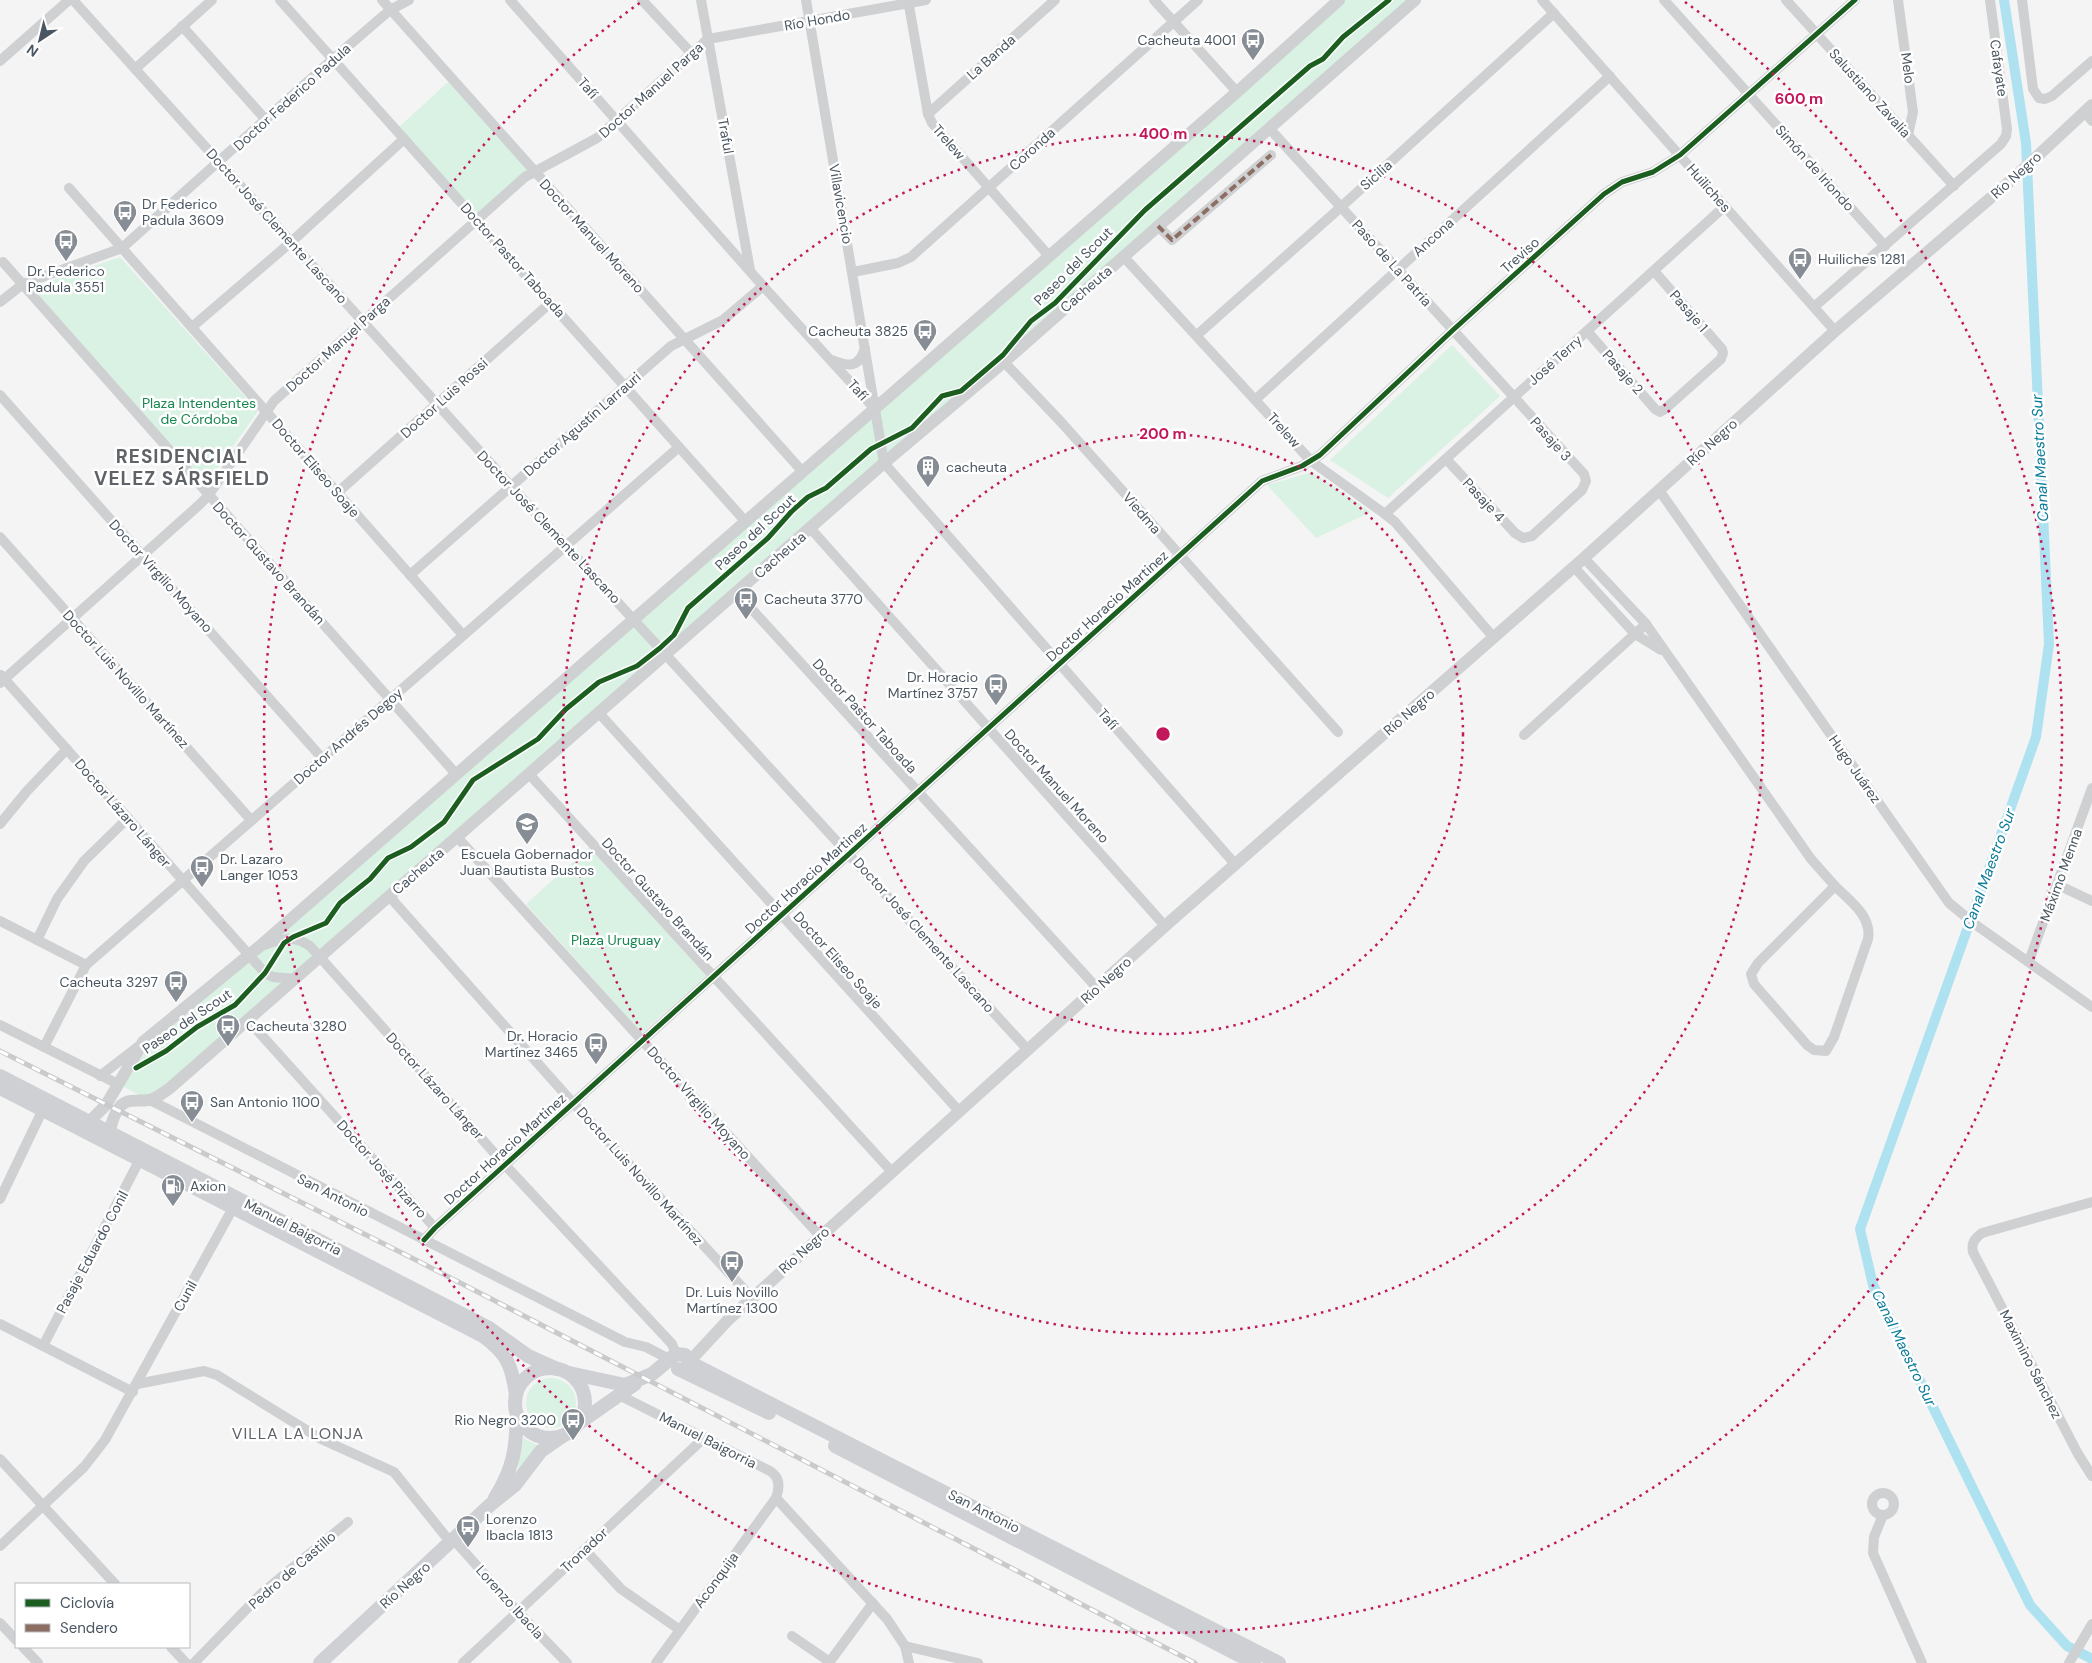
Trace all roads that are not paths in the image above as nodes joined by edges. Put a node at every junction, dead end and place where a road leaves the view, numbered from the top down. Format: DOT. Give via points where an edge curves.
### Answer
graph roads {
  1 [pos="71,0"];
  2 [pos="212,0"];
  3 [pos="280,0"];
  4 [pos="382,0"];
  5 [pos="409,0"];
  6 [pos="510,0"];
  7 [pos="642,0"];
  8 [pos="701,0"];
  9 [pos="806,0"];
  10 [pos="926,0"];
  11 [pos="1055,0"];
  12 [pos="1154,0"];
  13 [pos="1198,0"];
  14 [pos="1339,0"];
  15 [pos="1416,0"];
  16 [pos="1542,0"];
  17 [pos="1664,0"];
  18 [pos="1786,0"];
  19 [pos="1854,0"];
  20 [pos="1898,0"];
  21 [pos="1990,0"];
  22 [pos="2022,0"];
  23 [pos="909,1"];
  24 [pos="390,10"];
  25 [pos="1554,13"];
  26 [pos="810,21"];
  27 [pos="1174,22"];
  28 [pos="182,26"];
  29 [pos="1818,34"];
  30 [pos="708,39"];
  31 [pos="691,53"];
  32 [pos="333,59"];
  33 [pos="2092,60"];
  34 [pos="0,61"];
  35 [pos="135,69"];
  36 [pos="1610,76"];
  37 [pos="1237,92"];
  38 [pos="1750,95"];
  39 [pos="2090,113"];
  40 [pos="928,114"];
  41 [pos="266,120"];
  42 [pos="617,121"];
  43 [pos="1270,129"];
  44 [pos="1908,135"];
  45 [pos="404,139"];
  46 [pos="1271,155"];
  47 [pos="1680,155"];
  48 [pos="219,162"];
  49 [pos="534,171"];
  50 [pos="1954,186"];
  51 [pos="69,188"];
  52 [pos="988,188"];
  53 [pos="1725,206"];
  54 [pos="1341,207"];
  55 [pos="477,220"];
  56 [pos="1158,226"];
  57 [pos="290,243"];
  58 [pos="1885,246"];
  59 [pos="122,248"];
  60 [pos="1049,256"];
  61 [pos="1123,256"];
  62 [pos="3,262"];
  63 [pos="1397,269"];
  64 [pos="1654,270"];
  65 [pos="750,271"];
  66 [pos="853,272"];
  67 [pos="23,284"];
  68 [pos="763,286"];
  69 [pos="0,302"];
  70 [pos="550,303"];
  71 [pos="1814,307"];
  72 [pos="363,322"];
  73 [pos="192,327"];
  74 [pos="1453,330"];
  75 [pos="1587,331"];
  76 [pos="1835,331"];
  77 [pos="1197,335"];
  78 [pos="684,338"];
  79 [pos="865,347"];
  80 [pos="830,360"];
  81 [pos="1004,362"];
  82 [pos="625,386"];
  83 [pos="0,395"];
  84 [pos="1514,397"];
  85 [pos="1256,398"];
  86 [pos="438,405"];
  87 [pos="875,408"];
  88 [pos="266,411"];
  89 [pos="1660,412"];
  90 [pos="679,447"];
  91 [pos="1446,460"];
  92 [pos="1311,461"];
  93 [pos="884,463"];
  94 [pos="802,471"];
  95 [pos="511,486"];
  96 [pos="1659,490"];
  97 [pos="337,493"];
  98 [pos="208,496"];
  99 [pos="1385,514"];
  100 [pos="746,521"];
  101 [pos="811,529"];
  102 [pos="1204,532"];
  103 [pos="0,537"];
  104 [pos="1523,538"];
  105 [pos="566,546"];
  106 [pos="1179,555"];
  107 [pos="143,556"];
  108 [pos="1584,558"];
  109 [pos="1574,567"];
  110 [pos="410,575"];
  111 [pos="737,593"];
  112 [pos="72,618"];
  113 [pos="633,619"];
  114 [pos="1646,624"];
  115 [pos="1635,634"];
  116 [pos="463,635"];
  117 [pos="1494,638"];
  118 [pos="1664,652"];
  119 [pos="666,655"];
  120 [pos="1060,664"];
  121 [pos="1,679"];
  122 [pos="390,699"];
  123 [pos="599,714"];
  124 [pos="989,728"];
  125 [pos="1338,732"];
  126 [pos="1524,734"];
  127 [pos="67,749"];
  128 [pos="322,758"];
  129 [pos="456,774"];
  130 [pos="529,774"];
  131 [pos="2092,788"];
  132 [pos="918,792"];
  133 [pos="2088,810"];
  134 [pos="128,818"];
  135 [pos="251,820"];
  136 [pos="0,824"];
  137 [pos="457,837"];
  138 [pos="850,854"];
  139 [pos="1235,864"];
  140 [pos="182,880"];
  141 [pos="2058,885"];
  142 [pos="1835,886"];
  143 [pos="389,896"];
  144 [pos="2092,902"];
  145 [pos="782,915"];
  146 [pos="0,921"];
  147 [pos="1165,926"];
  148 [pos="37,940"];
  149 [pos="260,946"];
  150 [pos="249,955"];
  151 [pos="320,957"];
  152 [pos="2029,961"];
  153 [pos="86,965"];
  154 [pos="713,977"];
  155 [pos="295,979"];
  156 [pos="1096,988"];
  157 [pos="2092,1007"];
  158 [pos="248,1020"];
  159 [pos="0,1025"];
  160 [pos="642,1041"];
  161 [pos="144,1042"];
  162 [pos="44,1047"];
  163 [pos="1028,1050"];
  164 [pos="0,1076"];
  165 [pos="100,1076"];
  166 [pos="118,1084"];
  167 [pos="0,1088"];
  168 [pos="150,1100"];
  169 [pos="574,1103"];
  170 [pos="46,1105"];
  171 [pos="960,1111"];
  172 [pos="86,1125"];
  173 [pos="108,1137"];
  174 [pos="140,1159"];
  175 [pos="505,1164"];
  176 [pos="892,1172"];
  177 [pos="0,1199"];
  178 [pos="2092,1202"];
  179 [pos="233,1208"];
  180 [pos="435,1228"];
  181 [pos="820,1236"];
  182 [pos="424,1240"];
  183 [pos="752,1298"];
  184 [pos="0,1324"];
  185 [pos="43,1346"];
  186 [pos="678,1359"];
  187 [pos="561,1370"];
  188 [pos="639,1381"];
  189 [pos="135,1388"];
  190 [pos="516,1395"];
  191 [pos="619,1395"];
  192 [pos="517,1413"];
  193 [pos="578,1424"];
  194 [pos="564,1435"];
  195 [pos="705,1437"];
  196 [pos="0,1459"];
  197 [pos="2092,1476"];
  198 [pos="776,1498"];
  199 [pos="44,1506"];
  200 [pos="490,1506"];
  201 [pos="1883,1515"];
  202 [pos="348,1522"];
  203 [pos="452,1542"];
  204 [pos="0,1546"];
  205 [pos="585,1550"];
  206 [pos="114,1583"];
  207 [pos="873,1603"];
  208 [pos="518,1612"];
  209 [pos="0,1622"];
  210 [pos="2092,1624"];
  211 [pos="680,1630"];
  212 [pos="792,1636"];
  213 [pos="15,1639"];
  214 [pos="905,1646"];
  215 [pos="24,1648"];
  216 [pos="172,1648"];
  217 [pos="2070,1661"];
  218 [pos="38,1663"];
  219 [pos="186,1663"];
  220 [pos="194,1663"];
  221 [pos="320,1663"];
  222 [pos="463,1663"];
  223 [pos="567,1663"];
  224 [pos="656,1663"];
  225 [pos="910,1663"];
  226 [pos="978,1663"];
  227 [pos="1254,1663"];
  228 [pos="1279,1663"];
  229 [pos="1922,1663"];
  1 -- 34 [label="street"];
  1 -- 35 [label="street, Doctor José Clemente Lascano"];
  2 -- 28 [label="street"];
  3 -- 32 [label="street, Doctor Pastor Taboada"];
  4 -- 24 [label="street, Doctor Manuel Moreno"];
  5 -- 24 [label="street, Doctor Federico Padula"];
  6 -- 42 [label="street, Tafí"];
  7 -- 31 [label="street"];
  8 -- 30 [label="street, Traful"];
  9 -- 26 [label="street, Villavicencio"];
  10 -- 23 [label="street, Río Hondo"];
  11 -- 40 [label="street, La Banda"];
  12 -- 27 [label="street"];
  13 -- 27 [label="street, Coronda"];
  14 -- 37 [label="street"];
  15 -- 43 [label="street, Cacheuta"];
  16 -- 25 [label="street, Huiliches"];
  17 -- 38 [label="street, Simón de Iriondo"];
  18 -- 29 [label="street, Salustiano Zavalia"];
  19 -- 29 [label="street, Treviso"];
  20 -- 44 [label="street, Melo" via="1913,112"];
  21 -- 50 [label="street, Cafayate" via="2006,136"];
  22 -- 33 [label="street" via="2033,89 2040,98 2052,96"];
  23 -- 26 [label="street, Río Hondo"];
  23 -- 40 [label="street, Trelew"];
  24 -- 32 [label="street, Doctor Federico Padula"];
  24 -- 49 [label="street, Doctor Manuel Moreno"];
  25 -- 36 [label="street, Huiliches"];
  25 -- 54 [label="street, Sicilia"];
  26 -- 30 [label="street, Río Hondo"];
  26 -- 66 [label="street, Villavicencio"];
  27 -- 37 [label="street"];
  27 -- 52 [label="street, Coronda"];
  28 -- 35 [label="street"];
  28 -- 41 [label="street"];
  29 -- 38 [label="street, Treviso"];
  29 -- 44 [label="street, Salustiano Zavalia"];
  30 -- 31 [label="street, Doctor Manuel Parga"];
  30 -- 65 [label="street, Traful"];
  31 -- 42 [label="street, Doctor Manuel Parga"];
  32 -- 41 [label="street, Doctor Federico Padula"];
  32 -- 45 [label="street, Doctor Pastor Taboada"];
  35 -- 48 [label="street, Doctor José Clemente Lascano"];
  36 -- 47 [label="street, Huiliches"];
  36 -- 63 [label="street, Ancona"];
  37 -- 60 [label="street"];
  38 -- 47 [label="street, Treviso"];
  38 -- 58 [label="street, Simón de Iriondo"];
  39 -- 76 [label="street, Río Negro"];
  40 -- 52 [label="street, Trelew" via="932,123"];
  41 -- 48 [label="street, Doctor Federico Padula"];
  42 -- 49 [label="street, Doctor Manuel Parga" via="582,148"];
  42 -- 65 [label="street, Tafí"];
  43 -- 54 [label="street, Paso de La Patria"];
  43 -- 56 [label="street, Cacheuta"];
  44 -- 50 [label="street, Salustiano Zavalia"];
  45 -- 55 [label="street, Doctor Pastor Taboada"];
  45 -- 57 [label="street"];
  46 -- 56 [label="street" via="1172,240"];
  47 -- 53 [label="street, Huiliches"];
  47 -- 74 [label="street, Treviso" via="1653,172 1622,182 1604,194"];
  48 -- 57 [label="street, Doctor José Clemente Lascano"];
  48 -- 59 [label="street, Doctor Federico Padula"];
  49 -- 55 [label="street, Doctor Manuel Parga"];
  49 -- 78 [label="street, Doctor Manuel Moreno"];
  50 -- 58 [label="street"];
  51 -- 59 [label="street, Doctor Eliseo Soaje"];
  52 -- 60 [label="street, Trelew"];
  52 -- 66 [label="street, Coronda" via="906,260"];
  53 -- 64 [label="street, José Terry"];
  53 -- 71 [label="street, Huiliches"];
  54 -- 63 [label="street, Paso de La Patria"];
  54 -- 77 [label="street, Sicilia"];
  55 -- 70 [label="street, Doctor Pastor Taboada"];
  55 -- 72 [label="street, Doctor Manuel Parga"];
  56 -- 61 [label="street, Cacheuta"];
  57 -- 72 [label="street, Doctor José Clemente Lascano"];
  57 -- 73 [label="street"];
  58 -- 71 [label="street"];
  59 -- 67 [label="street, Doctor Federico Padula"];
  59 -- 73 [label="street, Doctor Eliseo Soaje"];
  60 -- 87 [label="street"];
  61 -- 77 [label="street, Trelew"];
  61 -- 81 [label="street, Cacheuta"];
  62 -- 67 [label="street, Doctor Gustavo Brandán"];
  63 -- 74 [label="street, Paso de La Patria"];
  63 -- 85 [label="street, Ancona"];
  64 -- 75 [label="street, José Terry"];
  64 -- 89 [label="street, Pasaje 1" via="1723,353"];
  65 -- 68 [label="street, Tafí"];
  66 -- 79 [label="street, Villavicencio"];
  67 -- 69 [label="street, Doctor Federico Padula"];
  67 -- 98 [label="street, Doctor Gustavo Brandán"];
  68 -- 78 [label="street, Doctor Agustín Larrauri" via="722,320"];
  68 -- 80 [label="street, Tafí"];
  70 -- 82 [label="street, Doctor Pastor Taboada"];
  70 -- 86 [label="street, Doctor Luis Rossi"];
  71 -- 76 [label="street, Huiliches"];
  72 -- 86 [label="street, Doctor José Clemente Lascano"];
  72 -- 88 [label="street, Doctor Manuel Parga"];
  73 -- 88 [label="street, Doctor Eliseo Soaje"];
  74 -- 84 [label="street, Paso de La Patria"];
  74 -- 92 [label="street, Treviso"];
  75 -- 84 [label="street, José Terry"];
  75 -- 89 [label="street, Pasaje 2"];
  76 -- 96 [label="street, Río Negro"];
  77 -- 85 [label="street, Trelew"];
  78 -- 82 [label="street, Doctor Agustín Larrauri"];
  78 -- 94 [label="street, Doctor Manuel Moreno"];
  79 -- 80 [label="street" via="862,356 850,365"];
  79 -- 87 [label="street, Villavicencio"];
  80 -- 87 [label="street, Tafí"];
  81 -- 93 [label="street, Cacheuta"];
  81 -- 106 [label="street, Viedma"];
  82 -- 90 [label="street, Doctor Pastor Taboada"];
  82 -- 95 [label="street, Doctor Agustín Larrauri"];
  83 -- 107 [label="street, Doctor Virgilio Moyano"];
  84 -- 91 [label="street, José Terry"];
  84 -- 104 [label="street, Pasaje 3" via="1584,474 1586,482 1582,490 1532,536"];
  85 -- 92 [label="street, Trelew"];
  86 -- 95 [label="street, Doctor José Clemente Lascano"];
  86 -- 97 [label="street, Doctor Luis Rossi"];
  87 -- 93 [label="street, Tafí"];
  87 -- 94 [label="street"];
  88 -- 97 [label="street, Doctor Eliseo Soaje"];
  88 -- 98 [label="street, Doctor Manuel Parga"];
  90 -- 100 [label="street, Doctor Pastor Taboada"];
  90 -- 105 [label="street, Doctor Andrés Degoy"];
  91 -- 99 [label="street, José Terry"];
  91 -- 104 [label="street, Pasaje 4"];
  92 -- 99 [label="street, Trelew"];
  92 -- 102 [label="street, Treviso" via="1262,481"];
  93 -- 101 [label="street, Cacheuta"];
  93 -- 120 [label="street, Tafí"];
  94 -- 100 [label="street"];
  95 -- 105 [label="street, Doctor José Clemente Lascano"];
  95 -- 110 [label="street, Doctor Agustín Larrauri"];
  96 -- 108 [label="street, Río Negro"];
  96 -- 152 [label="street, Hugo Juárez" via="1949,903"];
  97 -- 110 [label="street, Doctor Eliseo Soaje"];
  98 -- 107 [label="street, Doctor Manuel Parga"];
  98 -- 122 [label="street, Doctor Gustavo Brandán"];
  99 -- 117 [label="street, Trelew"];
  100 -- 113 [label="street"];
  101 -- 111 [label="street, Cacheuta"];
  101 -- 124 [label="street, Doctor Manuel Moreno"];
  102 -- 106 [label="street, Doctor Horacio Martinez"];
  103 -- 112 [label="street, Doctor Luis Novillo Martínez"];
  105 -- 113 [label="street, Doctor José Clemente Lascano"];
  105 -- 116 [label="street, Doctor Andrés Degoy"];
  106 -- 120 [label="street, Doctor Horacio Martinez"];
  106 -- 125 [label="street, Viedma"];
  107 -- 112 [label="street, Doctor Manuel Parga"];
  107 -- 128 [label="street, Doctor Virgilio Moyano"];
  108 -- 109 [label="street, Río Negro"];
  108 -- 114 [label="street"];
  109 -- 115 [label="street"];
  109 -- 117 [label="street, Río Negro"];
  110 -- 116 [label="street, Doctor Eliseo Soaje"];
  111 -- 119 [label="street, Cacheuta"];
  111 -- 132 [label="street, Doctor Pastor Taboada"];
  112 -- 121 [label="street, Doctor Manuel Parga"];
  112 -- 135 [label="street, Doctor Luis Novillo Martínez"];
  113 -- 119 [label="street, Doctor José Clemente Lascano"];
  113 -- 129 [label="street"];
  114 -- 115 [label="street"];
  114 -- 118 [label="street"];
  115 -- 118 [label="street"];
  115 -- 126 [label="street"];
  116 -- 122 [label="street, Doctor Andrés Degoy"];
  117 -- 139 [label="street, Río Negro"];
  118 -- 142 [label="street" via="1811,859"];
  119 -- 123 [label="street, Cacheuta"];
  119 -- 138 [label="street, Doctor José Clemente Lascano"];
  120 -- 124 [label="street, Doctor Horacio Martinez"];
  120 -- 139 [label="street, Tafí"];
  121 -- 127 [label="street, Doctor Lázaro Lánger"];
  122 -- 128 [label="street, Doctor Andrés Degoy"];
  122 -- 129 [label="street, Doctor Gustavo Brandán"];
  123 -- 130 [label="street, Cacheuta"];
  123 -- 145 [label="street, Doctor Eliseo Soaje"];
  124 -- 132 [label="street, Doctor Horacio Martinez"];
  124 -- 147 [label="street, Doctor Manuel Moreno"];
  127 -- 134 [label="street, Doctor Lázaro Lánger"];
  127 -- 136 [label="street"];
  128 -- 135 [label="street, Doctor Andrés Degoy"];
  129 -- 149 [label="street"];
  130 -- 137 [label="street, Cacheuta"];
  130 -- 154 [label="street, Doctor Gustavo Brandán"];
  131 -- 133 [label="street, Máximo Menna"];
  132 -- 138 [label="street, Doctor Horacio Martinez"];
  132 -- 156 [label="street, Doctor Pastor Taboada"];
  133 -- 141 [label="street, Máximo Menna"];
  134 -- 140 [label="street, Doctor Lázaro Lánger"];
  134 -- 148 [label="street" via="84,861 57,899"];
  135 -- 140 [label="street, Doctor Andrés Degoy"];
  137 -- 143 [label="street, Cacheuta"];
  137 -- 160 [label="street, Doctor Virgilio Moyano"];
  138 -- 145 [label="street, Doctor Horacio Martinez"];
  138 -- 163 [label="street, Doctor José Clemente Lascano"];
  139 -- 147 [label="street, Río Negro"];
  140 -- 150 [label="street, Doctor Lázaro Lánger"];
  140 -- 153 [label="street, Doctor Andrés Degoy"];
  141 -- 144 [label="street"];
  141 -- 152 [label="street, Máximo Menna"];
  142 -- 142 [label="street" via="1758,963 1751,974 1754,984 1807,1045 1820,1052 1830,1047 1870,929 1863,915"];
  143 -- 151 [label="street, Cacheuta"];
  143 -- 169 [label="street, Doctor Luis Novillo Martínez"];
  145 -- 154 [label="street, Doctor Horacio Martinez"];
  145 -- 171 [label="street, Doctor Eliseo Soaje"];
  146 -- 148 [label="street"];
  147 -- 156 [label="street, Río Negro"];
  148 -- 153 [label="street"];
  149 -- 150 [label="street"];
  149 -- 151 [label="street, Doctor Lázaro Lánger" via="293,937 304,942"];
  150 -- 155 [label="street, Doctor Lázaro Lánger" via="269,975"];
  150 -- 161 [label="street"];
  151 -- 155 [label="street, Cacheuta"];
  151 -- 175 [label="street, Doctor Lázaro Lánger"];
  152 -- 157 [label="street, Hugo Juárez"];
  153 -- 162 [label="street, Doctor Andrés Degoy"];
  154 -- 160 [label="street, Doctor Horacio Martinez"];
  154 -- 176 [label="street, Doctor Gustavo Brandán"];
  155 -- 158 [label="street, Cacheuta"];
  156 -- 163 [label="street, Río Negro"];
  158 -- 168 [label="street, Cacheuta" via="170,1088"];
  158 -- 180 [label="street, Doctor José Pizarro"];
  159 -- 162 [label="street, San Antonio"];
  160 -- 169 [label="street, Doctor Horacio Martinez"];
  160 -- 181 [label="street, Doctor Virgilio Moyano"];
  161 -- 165 [label="street"];
  161 -- 166 [label="street"];
  162 -- 165 [label="street, San Antonio"];
  163 -- 171 [label="street, Río Negro"];
  164 -- 170 [label="main road, Manuel Baigorria"];
  165 -- 166 [label="street, San Antonio"];
  166 -- 168 [label="street, San Antonio"];
  166 -- 172 [label="street" via="106,1105"];
  167 -- 170 [label="main road, Manuel Baigorria"];
  168 -- 173 [label="street, Cacheuta" via="124,1102 116,1112"];
  168 -- 182 [label="street, San Antonio"];
  169 -- 175 [label="street, Doctor Horacio Martinez"];
  169 -- 183 [label="street, Doctor Luis Novillo Martínez"];
  170 -- 172 [label="main road, Manuel Baigorria"];
  170 -- 177 [label="street"];
  171 -- 176 [label="street, Río Negro"];
  172 -- 173 [label="main road, Manuel Baigorria"];
  173 -- 174 [label="main road, Manuel Baigorria"];
  173 -- 187 [label="main road, Manuel Baigorria" via="489,1328 528,1356"];
  174 -- 179 [label="main road, Manuel Baigorria"];
  174 -- 185 [label="street, Pasaje Eduardo Conil"];
  175 -- 180 [label="street, Doctor Horacio Martinez"];
  175 -- 186 [label="street, Doctor Lázaro Lánger" via="672,1344"];
  176 -- 181 [label="street, Río Negro"];
  178 -- 197 [label="street, Maximino Sánchez" via="1982,1233 1972,1246"];
  179 -- 189 [label="street, Cunil"];
  179 -- 190 [label="main road, Manuel Baigorria" via="483,1336 499,1349 509,1363"];
  180 -- 182 [label="street, Doctor Horacio Martinez"];
  181 -- 183 [label="street, Río Negro"];
  182 -- 186 [label="street, San Antonio" via="625,1342"];
  183 -- 186 [label="street, Río Negro"];
  184 -- 185 [label="street"];
  185 -- 189 [label="street"];
  186 -- 188 [label="main road"];
  186 -- 227 [label="main road, San Antonio"];
  186 -- 228 [label="main road, San Antonio"];
  187 -- 188 [label="main road" via="617,1384"];
  187 -- 190 [label="main road" via="549,1368 534,1372 523,1381"];
  187 -- 193 [label="main road" via="574,1378 584,1395 585,1405"];
  188 -- 191 [label="main road"];
  189 -- 199 [label="street, Cunil" via="95,1454"];
  189 -- 203 [label="street, Lorenzo Ibacla" via="204,1371 217,1375 322,1439 394,1472"];
  190 -- 192 [label="main road"];
  191 -- 193 [label="main road"];
  191 -- 195 [label="street, Manuel Baigorria"];
  192 -- 194 [label="main road" via="524,1426 536,1434 550,1438"];
  192 -- 200 [label="main road, Río Negro" via="513,1462"];
  193 -- 194 [label="main road"];
  194 -- 200 [label="main road, Río Negro" via="541,1451 515,1485"];
  195 -- 198 [label="street, Manuel Baigorria" via="775,1474 779,1487"];
  195 -- 205 [label="street, Tronador"];
  196 -- 199 [label="street"];
  198 -- 207 [label="street"];
  198 -- 211 [label="street, Aconquija"];
  199 -- 204 [label="street, Cunil"];
  199 -- 206 [label="street"];
  200 -- 203 [label="main road, Río Negro"];
  201 -- 229 [label="street" via="1874,1537 1873,1553"];
  202 -- 220 [label="street, Pedro de Castillo" via="263,1592"];
  203 -- 208 [label="street, Lorenzo Ibacla"];
  203 -- 221 [label="main road, Río Negro"];
  205 -- 208 [label="street, Tronador"];
  205 -- 211 [label="street" via="621,1589"];
  207 -- 212 [label="street" via="831,1660"];
  207 -- 214 [label="street" via="898,1632"];
  208 -- 222 [label="street, Tronador"];
  208 -- 223 [label="street, Lorenzo Ibacla"];
  209 -- 213 [label="street"];
  210 -- 217 [label="street"];
  211 -- 224 [label="street, Aconquija"];
  214 -- 225 [label="street"];
  214 -- 226 [label="street"];
  215 -- 218 [label="street"];
  216 -- 219 [label="street"];
}
